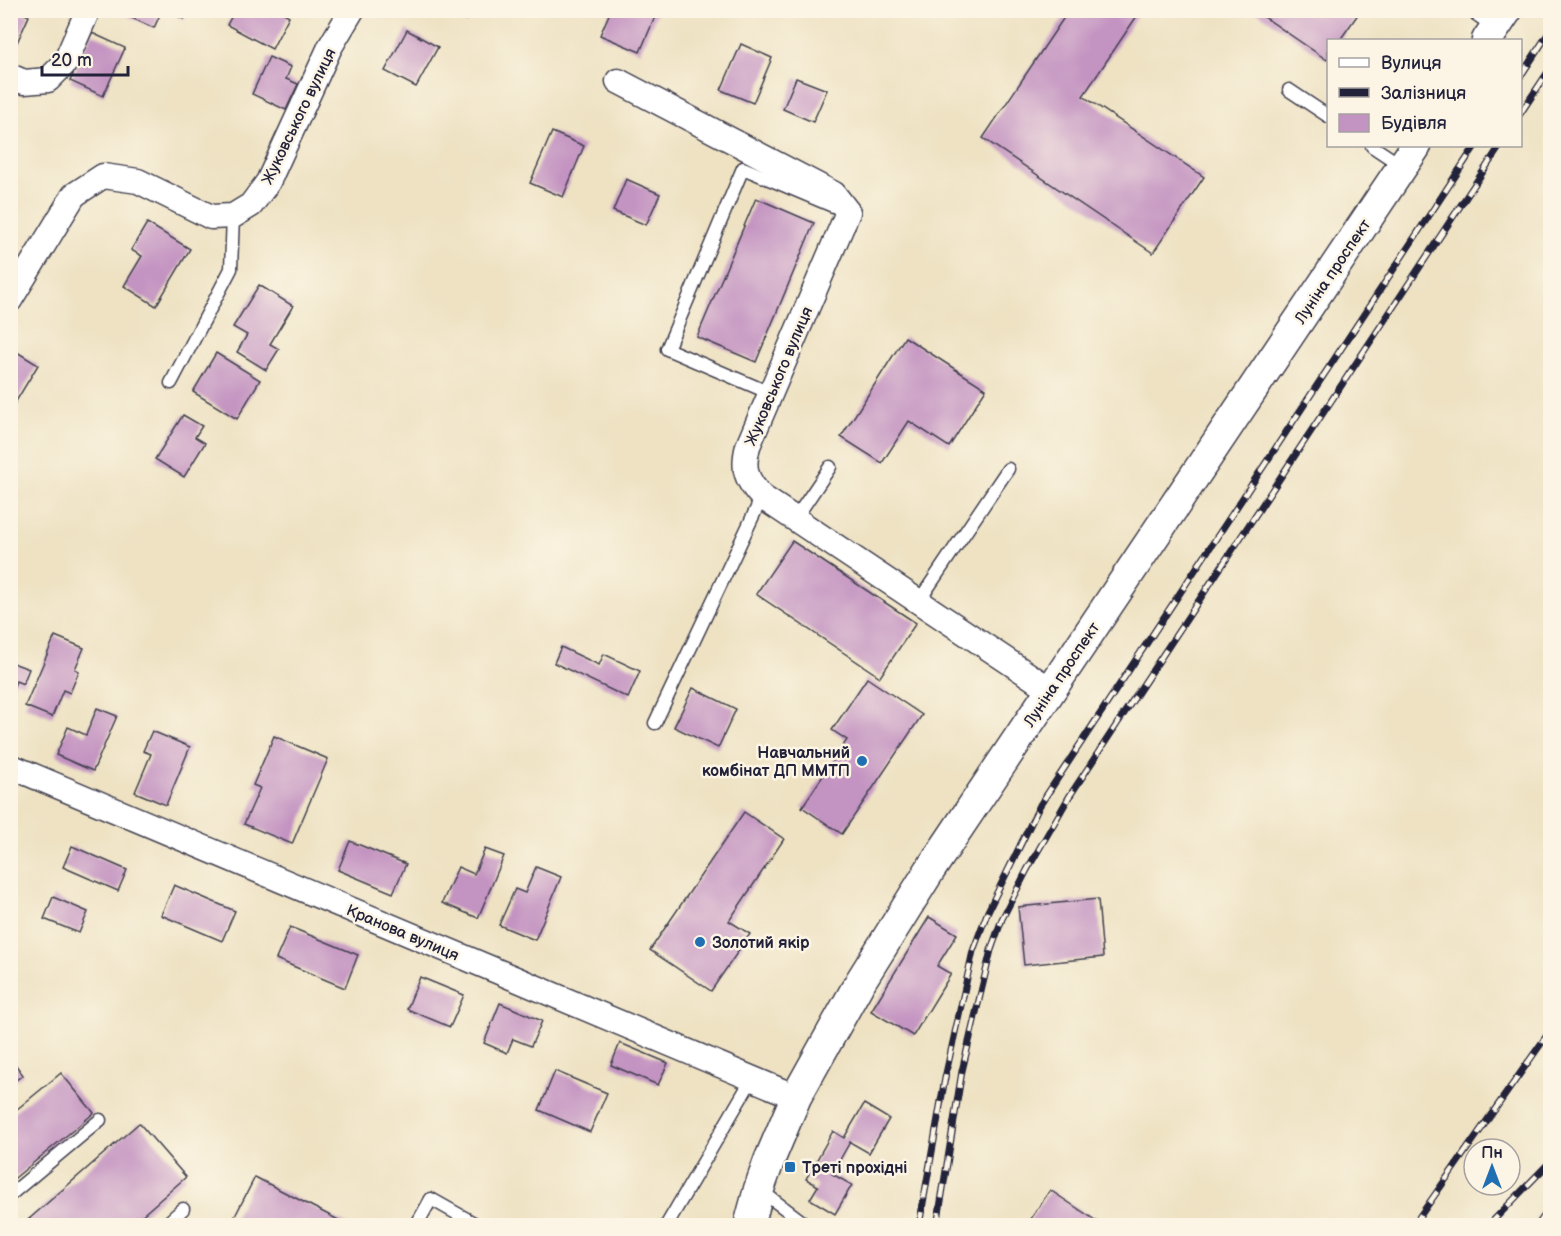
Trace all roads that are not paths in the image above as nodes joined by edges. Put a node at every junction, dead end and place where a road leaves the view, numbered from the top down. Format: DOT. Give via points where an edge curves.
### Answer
graph roads {
  1 [pos="88,10"];
  2 [pos="352,10"];
  3 [pos="1470,10"];
  4 [pos="1497,26"];
  5 [pos="10,76"];
  6 [pos="618,81"];
  7 [pos="1289,90"];
  8 [pos="1327,115"];
  9 [pos="1376,147"];
  10 [pos="1409,156"];
  11 [pos="848,212"];
  12 [pos="233,216"];
  13 [pos="10,300"];
  14 [pos="171,383"];
  15 [pos="770,393"];
  16 [pos="830,466"];
  17 [pos="1008,469"];
  18 [pos="762,497"];
  19 [pos="795,519"];
  20 [pos="919,602"];
  21 [pos="1051,690"];
  22 [pos="655,723"];
  23 [pos="10,766"];
  24 [pos="752,1079"];
  25 [pos="796,1097"];
  26 [pos="100,1120"];
  27 [pos="759,1189"];
  28 [pos="10,1195"];
  29 [pos="183,1209"];
  30 [pos="164,1226"];
  31 [pos="416,1226"];
  32 [pos="479,1226"];
  33 [pos="666,1226"];
  34 [pos="749,1226"];
  35 [pos="808,1226"];
  1 -- 5 [label="street" via="64,63 48,80 24,82"];
  2 -- 12 [label="street, Жуковського вулиця" via="330,47 268,182 251,205"];
  3 -- 4 [label="lane"];
  6 -- 11 [label="street" via="834,194"];
  7 -- 8 [label="lane"];
  9 -- 10 [label="lane"];
  10 -- 21 [label="street, Луніна проспект"];
  11 -- 15 [label="street, Жуковського вулиця"];
  11 -- 15 [label="lane" via="743,168 667,349"];
  12 -- 13 [label="street" via="211,217 138,181 104,176 74,195"];
  12 -- 14 [label="lane" via="231,270"];
  15 -- 18 [label="street, Жуковського вулиця" via="744,460 746,474"];
  16 -- 19 [label="lane"];
  17 -- 20 [label="lane"];
  18 -- 19 [label="street, Жуковського вулиця"];
  18 -- 22 [label="lane"];
  19 -- 20 [label="street, Жуковського вулиця"];
  20 -- 21 [label="street, Жуковського вулиця"];
  21 -- 25 [label="street, Луніна проспект" via="930,870 860,982"];
  23 -- 24 [label="street, Кранова вулиця"];
  24 -- 25 [label="street, Кранова вулиця"];
  24 -- 33 [label="lane"];
  25 -- 27 [label="street, Луніна проспект"];
  26 -- 28 [label="lane"];
  27 -- 34 [label="street, Луніна проспект"];
  27 -- 35 [label="lane"];
  29 -- 30 [label="lane"];
  31 -- 32 [label="lane" via="431,1199"];
}
